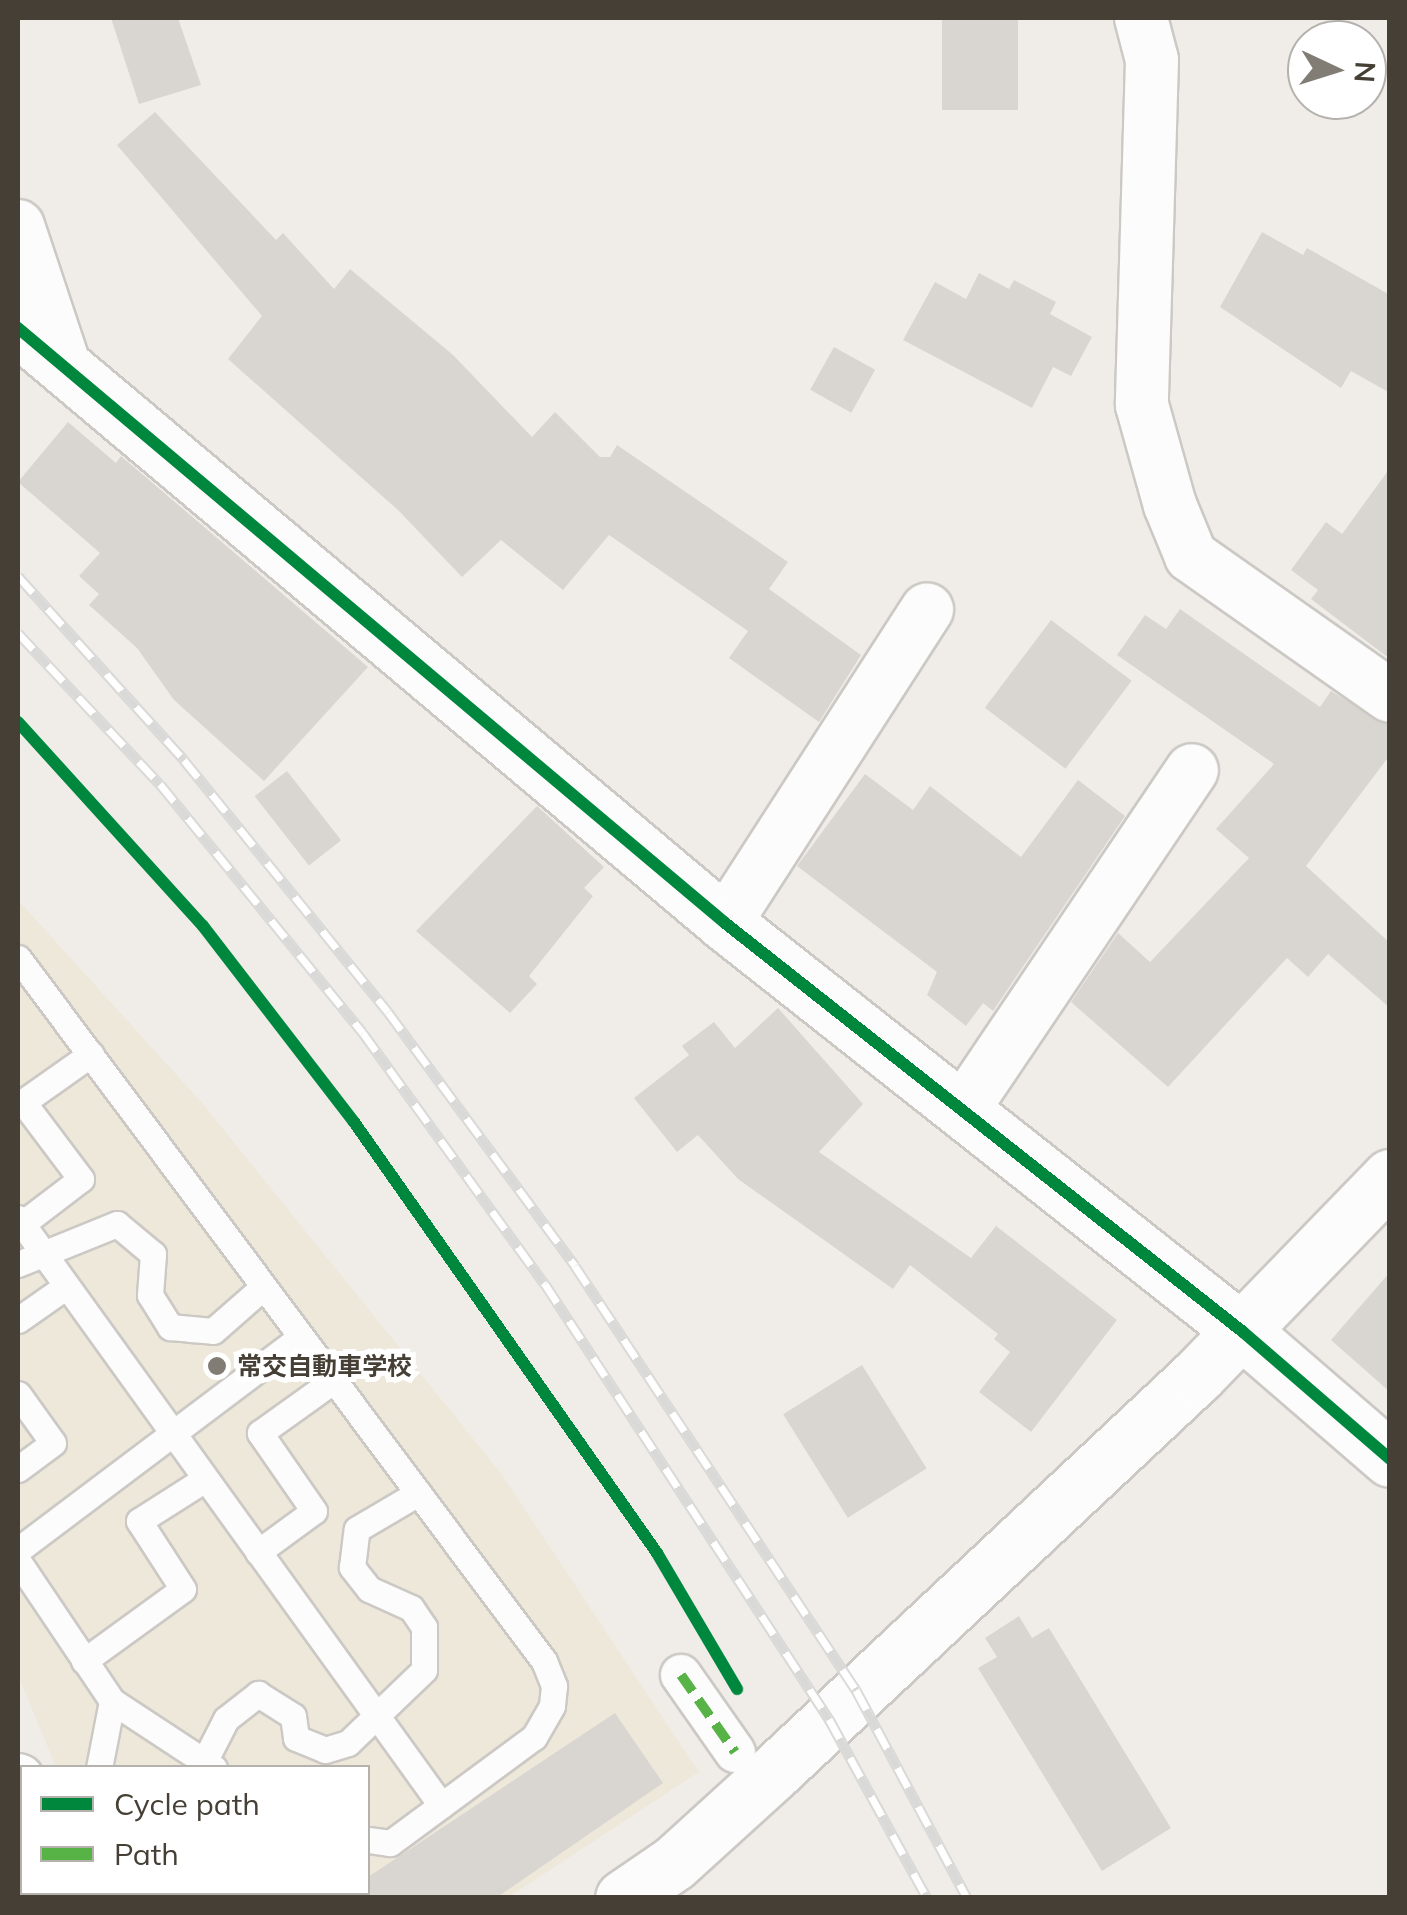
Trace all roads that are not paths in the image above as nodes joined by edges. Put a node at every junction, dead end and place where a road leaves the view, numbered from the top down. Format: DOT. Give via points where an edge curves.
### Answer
graph roads {
  1 [pos="1141,18"];
  2 [pos="18,226"];
  3 [pos="18,328"];
  4 [pos="65,367"];
  5 [pos="927,610"];
  6 [pos="1390,696"];
  7 [pos="1192,770"];
  8 [pos="726,922"];
  9 [pos="18,958"];
  10 [pos="90,1054"];
  11 [pos="962,1111"];
  12 [pos="1390,1176"];
  13 [pos="20,1221"];
  14 [pos="29,1259"];
  15 [pos="64,1286"];
  16 [pos="263,1287"];
  17 [pos="18,1320"];
  18 [pos="1243,1332"];
  19 [pos="302,1337"];
  20 [pos="334,1380"];
  21 [pos="18,1394"];
  22 [pos="172,1434"];
  23 [pos="1390,1459"];
  24 [pos="18,1469"];
  25 [pos="205,1479"];
  26 [pos="418,1492"];
  27 [pos="18,1550"];
  28 [pos="258,1552"];
  29 [pos="18,1561"];
  30 [pos="84,1660"];
  31 [pos="681,1674"];
  32 [pos="112,1702"];
  33 [pos="374,1713"];
  34 [pos="734,1752"];
  35 [pos="101,1765"];
  36 [pos="209,1765"];
  37 [pos="441,1805"];
  38 [pos="370,1840"];
  39 [pos="623,1898"];
  1 -- 6 [label="street" via="1152,60 1142,405 1170,505 1191,556"];
  2 -- 4 [label="street"];
  3 -- 4 [label="street"];
  4 -- 8 [label="street"];
  5 -- 8 [label="street"];
  7 -- 11 [label="street"];
  8 -- 11 [label="street"];
  9 -- 10 [label="lane"];
  10 -- 13 [label="lane" via="24,1102 81,1178"];
  10 -- 16 [label="lane"];
  11 -- 18 [label="street"];
  12 -- 18 [label="street"];
  13 -- 14 [label="lane"];
  14 -- 15 [label="lane"];
  14 -- 16 [label="lane" via="116,1224 152,1254 150,1295 170,1326 212,1331"];
  15 -- 17 [label="lane"];
  15 -- 22 [label="lane"];
  16 -- 19 [label="lane"];
  18 -- 23 [label="street"];
  18 -- 39 [label="street" via="773,1773"];
  19 -- 20 [label="lane"];
  19 -- 22 [label="lane"];
  20 -- 26 [label="lane"];
  20 -- 28 [label="lane" via="260,1434 314,1511"];
  21 -- 24 [label="lane" via="53,1443"];
  22 -- 25 [label="lane"];
  22 -- 27 [label="lane"];
  25 -- 28 [label="lane"];
  25 -- 30 [label="lane" via="139,1521 183,1589"];
  26 -- 33 [label="lane" via="357,1529 352,1567 383,1600 410,1608 428,1648 424,1670"];
  26 -- 37 [label="lane" via="544,1661 554,1686 552,1706 534,1737"];
  28 -- 33 [label="lane"];
  29 -- 30 [label="lane"];
  30 -- 32 [label="lane"];
  31 -- 34 [label="street"];
  32 -- 35 [label="lane"];
  32 -- 36 [label="lane"];
  33 -- 36 [label="lane" via="348,1744 325,1750 296,1738 294,1716 258,1694 226,1718"];
  33 -- 37 [label="lane"];
  37 -- 38 [label="lane" via="390,1843"];
}
